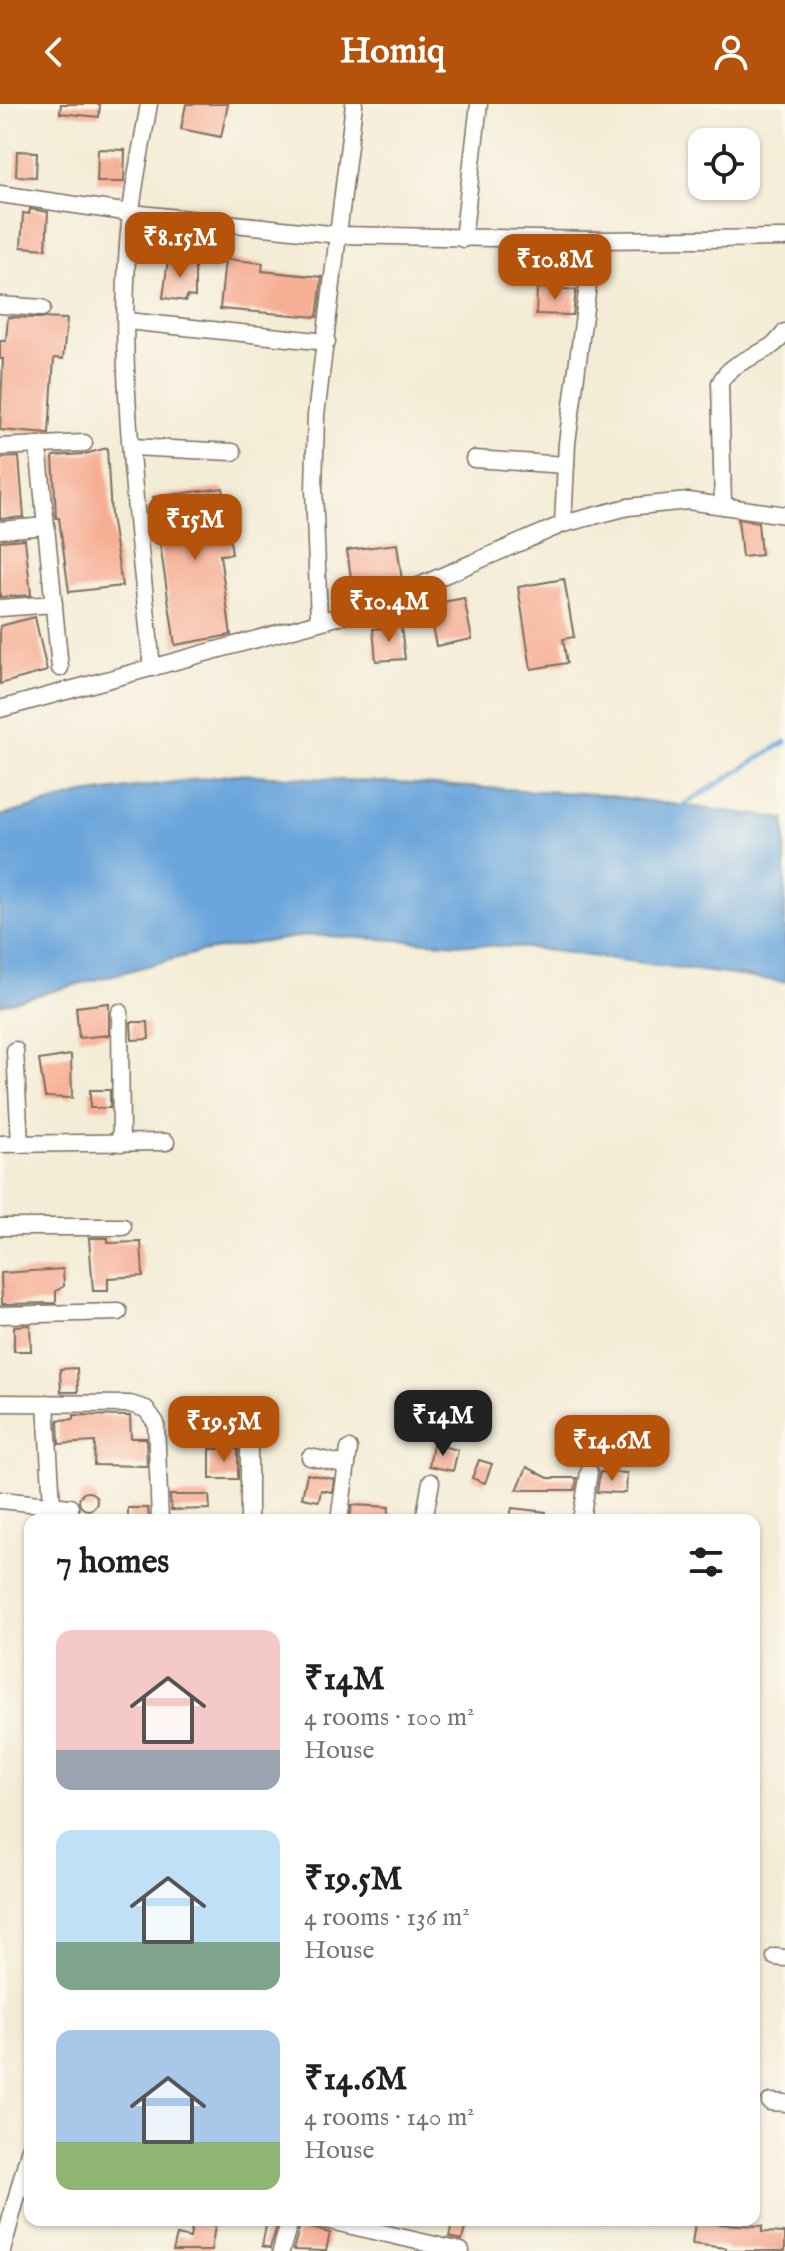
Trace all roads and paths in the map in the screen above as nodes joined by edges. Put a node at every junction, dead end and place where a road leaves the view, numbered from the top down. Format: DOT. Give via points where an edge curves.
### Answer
graph roads {
  1 [pos="149,104"];
  2 [pos="354,104"];
  3 [pos="479,104"];
  4 [pos="0,194"];
  5 [pos="131,213"];
  6 [pos="339,235"];
  7 [pos="785,238"];
  8 [pos="463,239"];
  9 [pos="594,240"];
  10 [pos="0,305"];
  11 [pos="42,308"];
  12 [pos="127,321"];
  13 [pos="785,332"];
  14 [pos="327,342"];
  15 [pos="84,443"];
  16 [pos="38,445"];
  17 [pos="0,447"];
  18 [pos="131,447"];
  19 [pos="233,452"];
  20 [pos="474,459"];
  21 [pos="566,465"];
  22 [pos="723,505"];
  23 [pos="785,515"];
  24 [pos="563,524"];
  25 [pos="46,526"];
  26 [pos="0,530"];
  27 [pos="54,604"];
  28 [pos="0,608"];
  29 [pos="319,621"];
  30 [pos="60,668"];
  31 [pos="152,668"];
  32 [pos="0,709"];
  33 [pos="120,1012"];
  34 [pos="15,1050"];
  35 [pos="166,1142"];
  36 [pos="121,1143"];
  37 [pos="0,1144"];
  38 [pos="20,1144"];
  39 [pos="0,1227"];
  40 [pos="123,1227"];
  41 [pos="119,1312"];
  42 [pos="0,1315"];
  43 [pos="0,1403"];
  44 [pos="46,1403"];
  45 [pos="249,1433"];
  46 [pos="310,1457"];
  47 [pos="589,1472"];
  48 [pos="431,1482"];
  49 [pos="0,1500"];
  50 [pos="52,1505"];
  51 [pos="70,1514"];
  52 [pos="160,1514"];
  53 [pos="249,1514"];
  54 [pos="340,1514"];
  55 [pos="425,1514"];
  56 [pos="582,1514"];
  57 [pos="24,2170"];
  58 [pos="288,2226"];
  59 [pos="352,2226"];
  60 [pos="2,2251"];
  61 [pos="281,2251"];
  62 [pos="461,2251"];
  1 -- 5 [label="street"];
  2 -- 6 [label="street"];
  3 -- 8 [label="street"];
  4 -- 5 [label="street"];
  5 -- 6 [label="street"];
  5 -- 12 [label="street"];
  6 -- 8 [label="street"];
  6 -- 14 [label="street"];
  7 -- 9 [label="street"];
  8 -- 9 [label="street"];
  9 -- 21 [label="street"];
  10 -- 11 [label="street"];
  12 -- 14 [label="street"];
  12 -- 18 [label="street"];
  13 -- 22 [label="street" via="779,342 726,372 720,383"];
  14 -- 29 [label="street" via="314,476"];
  15 -- 16 [label="street"];
  16 -- 17 [label="street"];
  16 -- 25 [label="street"];
  18 -- 19 [label="street"];
  18 -- 31 [label="street"];
  20 -- 21 [label="street"];
  21 -- 24 [label="street"];
  22 -- 23 [label="street"];
  22 -- 24 [label="street" via="688,501 628,507"];
  24 -- 29 [label="street" via="363,610"];
  25 -- 26 [label="street"];
  25 -- 27 [label="street"];
  27 -- 28 [label="street"];
  27 -- 30 [label="street"];
  29 -- 31 [label="street"];
  31 -- 32 [label="street"];
  33 -- 36 [label="street"];
  34 -- 38 [label="street"];
  35 -- 36 [label="street"];
  36 -- 38 [label="street"];
  37 -- 38 [label="street"];
  39 -- 40 [label="street"];
  41 -- 42 [label="street"];
  43 -- 44 [label="street"];
  44 -- 50 [label="street"];
  44 -- 52 [label="street" via="130,1404 146,1409 156,1423"];
  45 -- 53 [label="street"];
  46 -- 54 [label="street" via="348,1457"];
  47 -- 56 [label="street"];
  48 -- 55 [label="street"];
  49 -- 50 [label="street"];
  50 -- 51 [label="street" via="70,1507"];
  57 -- 60 [label="street"];
  58 -- 61 [label="street"];
  59 -- 62 [label="street"];
}
